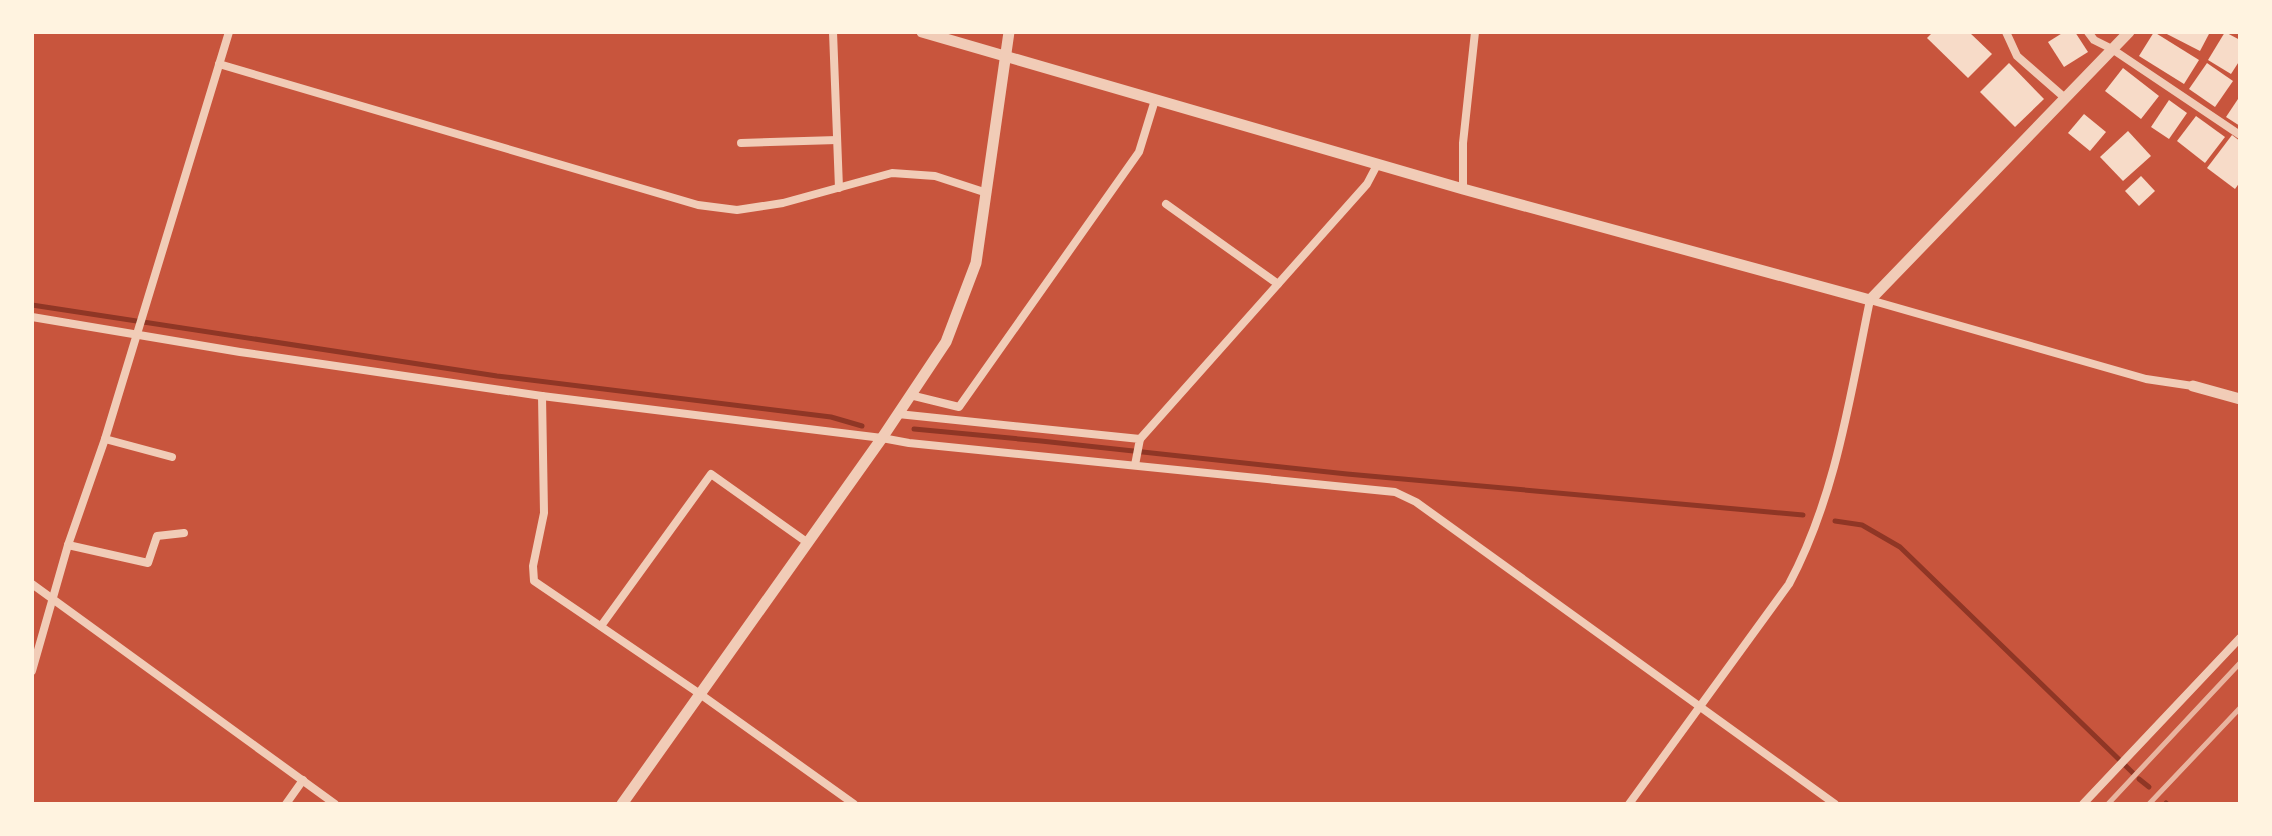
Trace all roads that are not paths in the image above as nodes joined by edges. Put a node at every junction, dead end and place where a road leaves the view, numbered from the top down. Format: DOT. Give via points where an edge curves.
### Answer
graph roads {
  1 [pos="229,32"];
  2 [pos="833,32"];
  3 [pos="922,32"];
  4 [pos="1009,32"];
  5 [pos="1475,32"];
  6 [pos="2006,32"];
  7 [pos="2088,32"];
  8 [pos="2129,32"];
  9 [pos="2112,49"];
  10 [pos="1005,57"];
  11 [pos="219,64"];
  12 [pos="2065,98"];
  13 [pos="1155,100"];
  14 [pos="2240,135"];
  15 [pos="837,140"];
  16 [pos="741,143"];
  17 [pos="1377,165"];
  18 [pos="839,188"];
  19 [pos="1463,189"];
  20 [pos="987,193"];
  21 [pos="1166,204"];
  22 [pos="1278,284"];
  23 [pos="1870,300"];
  24 [pos="32,317"];
  25 [pos="136,332"];
  26 [pos="2193,386"];
  27 [pos="910,395"];
  28 [pos="542,396"];
  29 [pos="2240,399"];
  30 [pos="898,414"];
  31 [pos="882,438"];
  32 [pos="105,439"];
  33 [pos="1140,442"];
  34 [pos="172,457"];
  35 [pos="1135,463"];
  36 [pos="184,533"];
  37 [pos="808,543"];
  38 [pos="68,545"];
  39 [pos="32,584"];
  40 [pos="53,598"];
  41 [pos="601,626"];
  42 [pos="2240,638"];
  43 [pos="32,671"];
  44 [pos="700,694"];
  45 [pos="1699,707"];
  46 [pos="303,780"];
  47 [pos="286,804"];
  48 [pos="335,804"];
  49 [pos="622,804"];
  50 [pos="854,804"];
  51 [pos="1629,804"];
  52 [pos="1835,804"];
  53 [pos="2083,804"];
  1 -- 11 [label="street"];
  2 -- 15 [label="street"];
  3 -- 10 [label="street"];
  4 -- 10 [label="street"];
  5 -- 19 [label="street"];
  6 -- 12 [label="street" via="2017,56"];
  7 -- 9 [label="street"];
  8 -- 9 [label="street"];
  9 -- 12 [label="street"];
  9 -- 14 [label="street"];
  10 -- 13 [label="street"];
  10 -- 20 [label="street"];
  11 -- 18 [label="street" via="698,205 737,210"];
  11 -- 25 [label="street"];
  12 -- 23 [label="street"];
  13 -- 17 [label="street"];
  13 -- 27 [label="street" via="1139,152 959,407"];
  15 -- 16 [label="street"];
  15 -- 18 [label="street"];
  17 -- 19 [label="street"];
  17 -- 22 [label="street" via="1367,184"];
  18 -- 20 [label="street" via="892,173 935,176"];
  19 -- 23 [label="street"];
  20 -- 27 [label="street" via="976,263 946,342"];
  21 -- 22 [label="street"];
  22 -- 33 [label="street"];
  23 -- 26 [label="street" via="2146,379"];
  23 -- 45 [label="street" via="1839,450 1805,553 1789,584"];
  24 -- 25 [label="street"];
  25 -- 28 [label="street"];
  25 -- 32 [label="street"];
  26 -- 29 [label="street"];
  27 -- 30 [label="street"];
  28 -- 31 [label="street"];
  28 -- 41 [label="street" via="544,513 534,581"];
  30 -- 31 [label="street"];
  30 -- 33 [label="street"];
  31 -- 35 [label="street"];
  31 -- 37 [label="street"];
  32 -- 34 [label="street"];
  32 -- 38 [label="street"];
  33 -- 35 [label="street"];
  35 -- 45 [label="street" via="1395,492"];
  36 -- 38 [label="street" via="157,536 148,563"];
  37 -- 41 [label="street" via="711,474"];
  37 -- 44 [label="street"];
  38 -- 40 [label="street"];
  39 -- 40 [label="street"];
  40 -- 43 [label="street"];
  40 -- 46 [label="street"];
  41 -- 44 [label="street"];
  42 -- 53 [label="street"];
  44 -- 49 [label="street"];
  44 -- 50 [label="street"];
  45 -- 51 [label="street"];
  45 -- 52 [label="street"];
  46 -- 47 [label="street"];
  46 -- 48 [label="street"];
}
